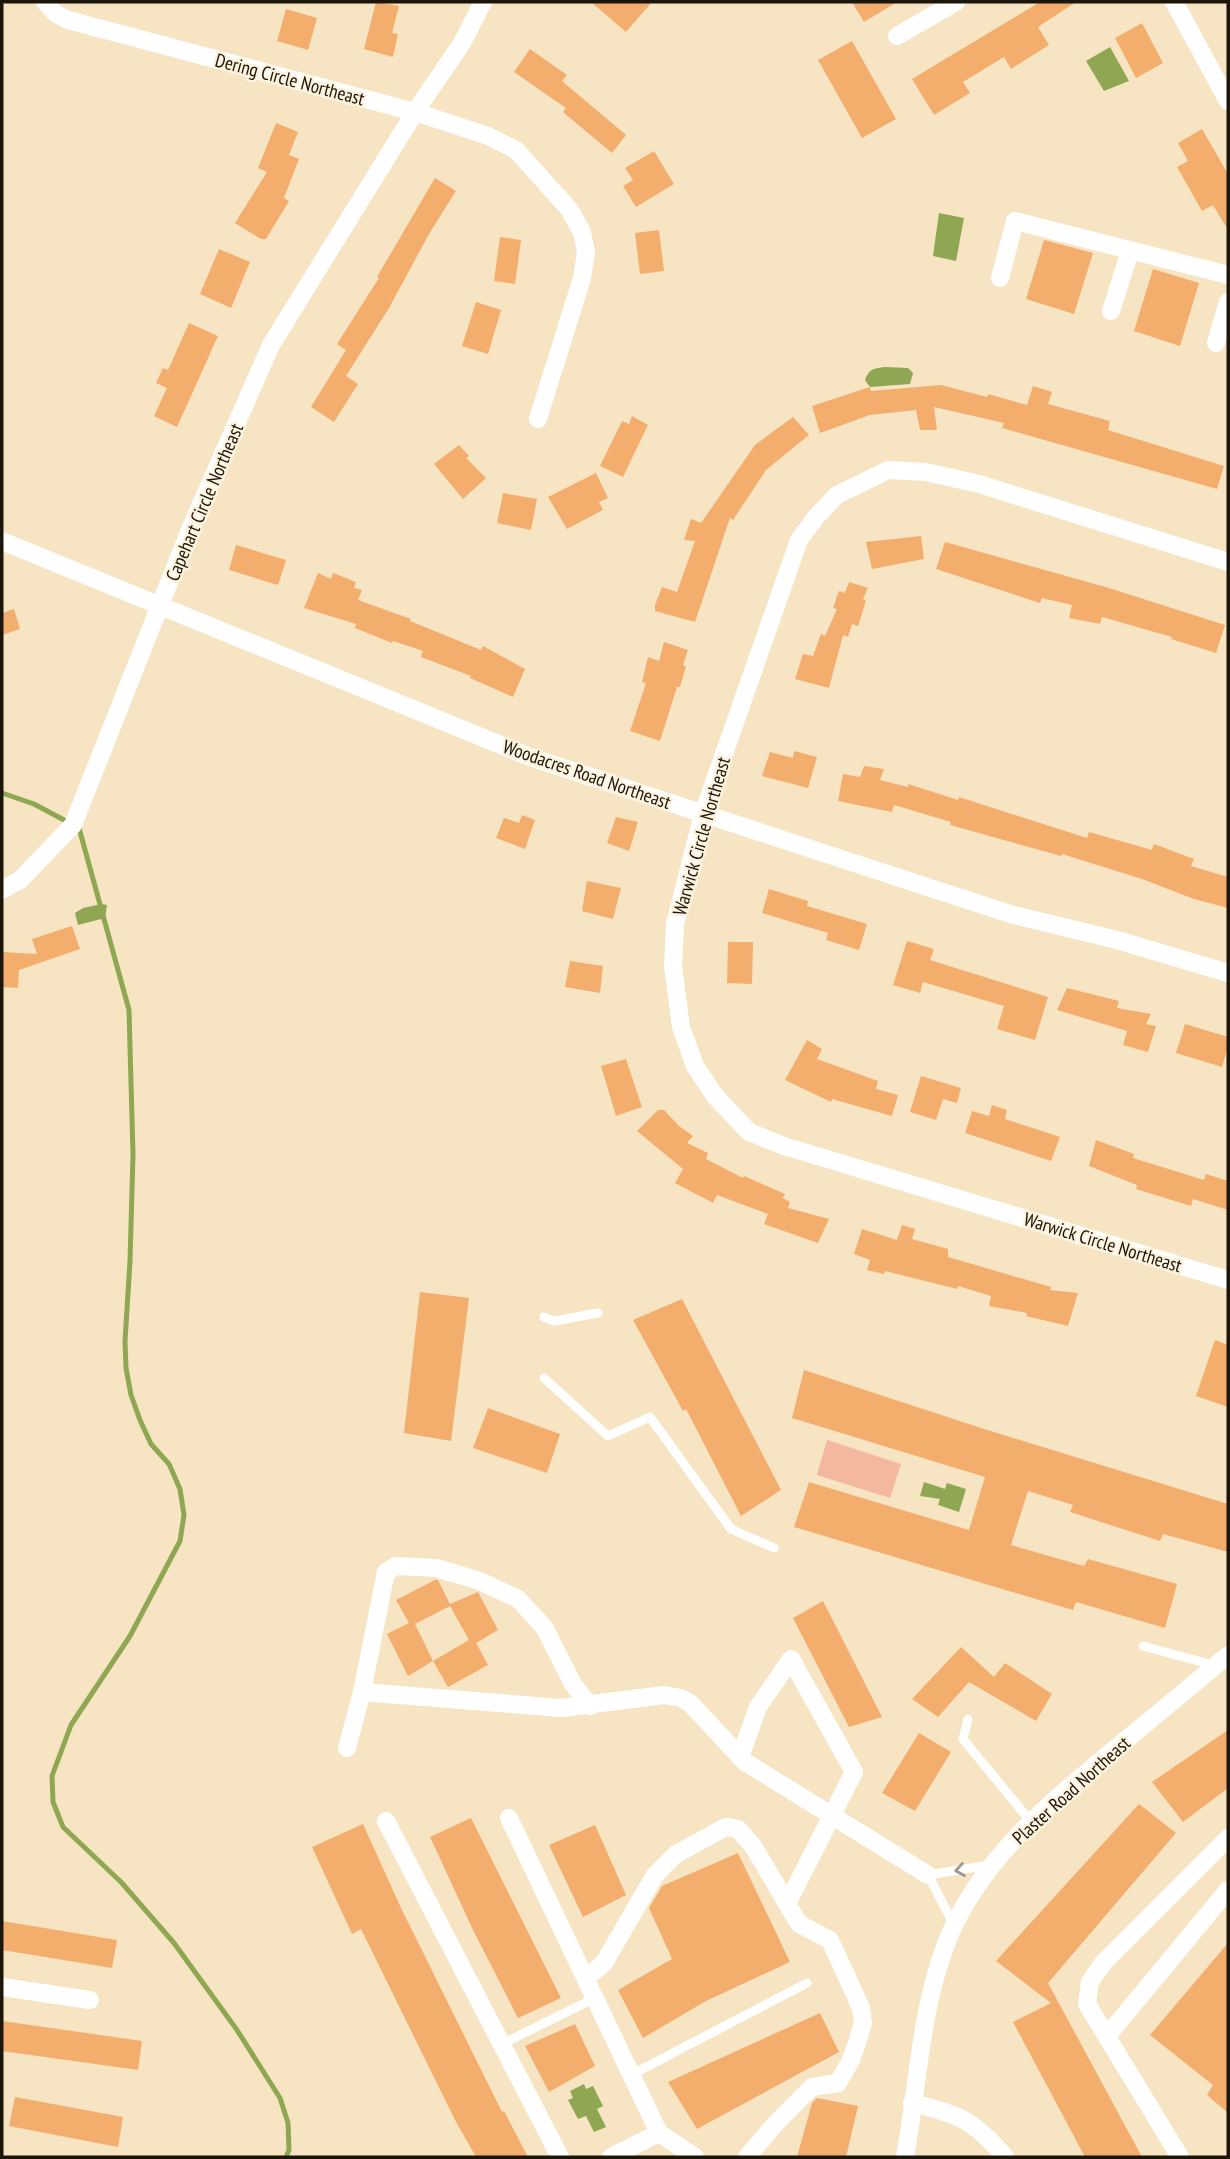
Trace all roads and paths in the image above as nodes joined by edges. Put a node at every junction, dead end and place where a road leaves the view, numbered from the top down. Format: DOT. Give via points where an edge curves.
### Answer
graph roads {
  1 [pos="45,2"];
  2 [pos="483,2"];
  3 [pos="956,2"];
  4 [pos="1174,2"];
  5 [pos="897,36"];
  6 [pos="1228,101"];
  7 [pos="415,112"];
  8 [pos="1130,251"];
  9 [pos="1228,275"];
  10 [pos="1000,278"];
  11 [pos="1228,302"];
  12 [pos="1111,311"];
  13 [pos="1216,343"];
  14 [pos="538,419"];
  15 [pos="2,541"];
  16 [pos="1228,562"];
  17 [pos="161,607"];
  18 [pos="703,814"];
  19 [pos="2,890"];
  20 [pos="1228,973"];
  21 [pos="1228,1280"];
  22 [pos="598,1313"];
  23 [pos="544,1317"];
  24 [pos="544,1378"];
  25 [pos="774,1548"];
  26 [pos="1143,1646"];
  27 [pos="1222,1660"];
  28 [pos="362,1692"];
  29 [pos="590,1706"];
  30 [pos="968,1719"];
  31 [pos="347,1748"];
  32 [pos="740,1757"];
  33 [pos="833,1815"];
  34 [pos="509,1818"];
  35 [pos="386,1821"];
  36 [pos="1031,1822"];
  37 [pos="1228,1838"];
  38 [pos="992,1865"];
  39 [pos="928,1875"];
  40 [pos="1228,1891"];
  41 [pos="787,1904"];
  42 [pos="955,1926"];
  43 [pos="586,1978"];
  44 [pos="807,1983"];
  45 [pos="2,1987"];
  46 [pos="595,1998"];
  47 [pos="90,2000"];
  48 [pos="1107,2036"];
  49 [pos="502,2044"];
  50 [pos="631,2075"];
  51 [pos="912,2103"];
  52 [pos="659,2133"];
  53 [pos="560,2157"];
  54 [pos="611,2157"];
  55 [pos="695,2157"];
  56 [pos="747,2157"];
  57 [pos="905,2157"];
  58 [pos="1005,2157"];
  59 [pos="1180,2157"];
  1 -- 7 [label="street, Dering Circle Northeast" via="68,20"];
  2 -- 7 [label="street" via="462,43"];
  3 -- 5 [label="street"];
  4 -- 6 [label="street"];
  7 -- 14 [label="street, Dering Circle Northeast" via="516,150 569,209 582,232 586,253 582,278"];
  7 -- 17 [label="street, Capehart Circle Northeast" via="271,345"];
  8 -- 9 [label="street"];
  8 -- 10 [label="street" via="1015,221"];
  8 -- 12 [label="street"];
  11 -- 13 [label="street"];
  15 -- 17 [label="street, Woodacres Road Northeast"];
  16 -- 18 [label="street, Warwick Circle Northeast" via="926,472 888,470 859,483 837,495 799,540"];
  17 -- 18 [label="street, Woodacres Road Northeast" via="530,757"];
  17 -- 19 [label="street, Capehart Circle Northeast" via="73,825 20,880"];
  18 -- 20 [label="street, Woodacres Road Northeast" via="1010,914"];
  18 -- 21 [label="street, Warwick Circle Northeast" via="675,924 673,966 681,1027 695,1066 715,1096 749,1132"];
  22 -- 23 [label="lane" via="554,1321"];
  24 -- 25 [label="lane" via="608,1436 650,1417 731,1529"];
  26 -- 27 [label="lane"];
  27 -- 36 [label="street, Plaster Road Northeast"];
  28 -- 29 [label="street" via="561,1708"];
  28 -- 29 [label="street" via="386,1572 397,1566 436,1568 518,1599 544,1627 573,1684"];
  28 -- 31 [label="street"];
  29 -- 32 [label="street" via="664,1695 681,1698"];
  30 -- 36 [label="lane" via="963,1739"];
  32 -- 33 [label="street"];
  32 -- 33 [label="street" via="758,1707 791,1659 854,1772"];
  33 -- 39 [label="street"];
  33 -- 41 [label="street"];
  34 -- 43 [label="street"];
  35 -- 49 [label="street"];
  36 -- 38 [label="street, Plaster Road Northeast"];
  37 -- 48 [label="street" via="1103,1963 1090,1982 1087,2004"];
  38 -- 39 [label="lane, one-way"];
  38 -- 42 [label="street, Plaster Road Northeast"];
  39 -- 42 [label="lane"];
  40 -- 48 [label="street"];
  41 -- 43 [label="street" via="752,1846 738,1829 726,1827 676,1854 655,1875 604,1963"];
  41 -- 56 [label="street" via="799,1924 830,1940 861,2008 863,2023 838,2083 812,2087"];
  42 -- 51 [label="street, Plaster Road Northeast" via="925,2026"];
  43 -- 46 [label="street"];
  44 -- 50 [label="lane"];
  45 -- 47 [label="street"];
  46 -- 49 [label="lane"];
  46 -- 50 [label="street"];
  48 -- 59 [label="street"];
  49 -- 53 [label="street"];
  50 -- 52 [label="street"];
  51 -- 57 [label="street, Plaster Road Northeast"];
  51 -- 58 [label="street" via="949,2112 975,2125"];
  52 -- 54 [label="street"];
  52 -- 55 [label="street"];
}
